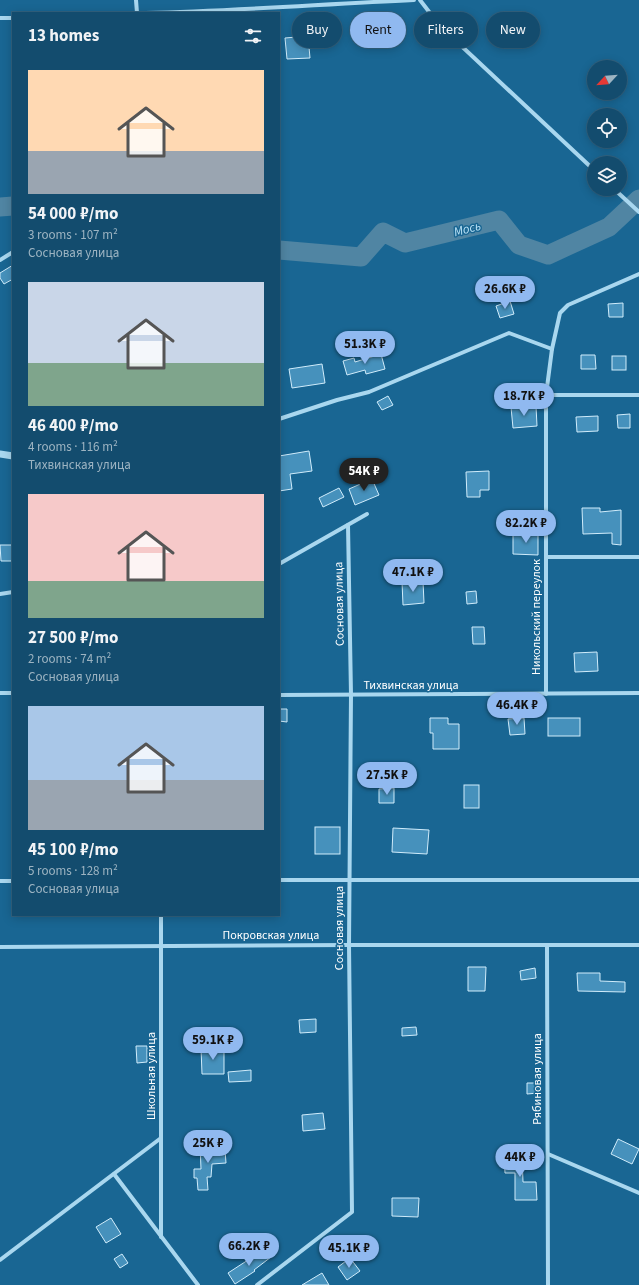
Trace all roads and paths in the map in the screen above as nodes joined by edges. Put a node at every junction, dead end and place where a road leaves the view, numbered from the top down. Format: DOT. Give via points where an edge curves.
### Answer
graph roads {
  1 [pos="136,0"];
  2 [pos="414,0"];
  3 [pos="420,0"];
  4 [pos="137,12"];
  5 [pos="186,12"];
  6 [pos="0,18"];
  7 [pos="12,18"];
  8 [pos="587,163"];
  9 [pos="622,196"];
  10 [pos="639,212"];
  11 [pos="12,253"];
  12 [pos="0,260"];
  13 [pos="639,274"];
  14 [pos="552,349"];
  15 [pos="546,395"];
  16 [pos="639,395"];
  17 [pos="280,419"];
  18 [pos="0,454"];
  19 [pos="12,456"];
  20 [pos="367,514"];
  21 [pos="348,525"];
  22 [pos="547,557"];
  23 [pos="639,557"];
  24 [pos="280,563"];
  25 [pos="12,592"];
  26 [pos="0,594"];
  27 [pos="0,693"];
  28 [pos="12,693"];
  29 [pos="639,693"];
  30 [pos="546,694"];
  31 [pos="280,695"];
  32 [pos="351,695"];
  33 [pos="280,880"];
  34 [pos="349,880"];
  35 [pos="639,880"];
  36 [pos="0,881"];
  37 [pos="12,881"];
  38 [pos="161,916"];
  39 [pos="349,944"];
  40 [pos="546,945"];
  41 [pos="639,945"];
  42 [pos="161,946"];
  43 [pos="0,947"];
  44 [pos="161,1138"];
  45 [pos="548,1154"];
  46 [pos="114,1174"];
  47 [pos="639,1193"];
  48 [pos="161,1237"];
  49 [pos="0,1260"];
  50 [pos="198,1285"];
  51 [pos="257,1285"];
  52 [pos="548,1285"];
  1 -- 4 [label="street"];
  2 -- 5 [label="street"];
  3 -- 8 [label="street" via="440,26"];
  6 -- 7 [label="street"];
  9 -- 10 [label="street"];
  11 -- 12 [label="street"];
  13 -- 14 [label="street, Никольский переулок" via="568,305 560,313"];
  14 -- 15 [label="street, Никольский переулок"];
  14 -- 17 [label="street" via="508,333 369,392"];
  15 -- 16 [label="street"];
  15 -- 22 [label="street, Никольский переулок"];
  18 -- 19 [label="street"];
  20 -- 21 [label="street"];
  21 -- 24 [label="street"];
  21 -- 32 [label="street, Сосновая улица"];
  22 -- 23 [label="street"];
  22 -- 30 [label="street, Никольский переулок"];
  25 -- 26 [label="street"];
  27 -- 28 [label="street"];
  29 -- 30 [label="street, Тихвинская улица"];
  30 -- 32 [label="street, Тихвинская улица"];
  31 -- 32 [label="street, Тихвинская улица"];
  32 -- 34 [label="street, Сосновая улица"];
  33 -- 34 [label="street"];
  34 -- 35 [label="street"];
  34 -- 39 [label="street, Сосновая улица"];
  36 -- 37 [label="street"];
  38 -- 42 [label="street, Школьная улица"];
  39 -- 40 [label="street, Покровская улица"];
  39 -- 42 [label="street, Покровская улица"];
  39 -- 51 [label="street, Сосновая улица" via="352,1212"];
  40 -- 41 [label="street, Покровская улица"];
  40 -- 45 [label="street, Рябиновая улица"];
  42 -- 43 [label="street, Покровская улица"];
  42 -- 44 [label="street, Школьная улица"];
  44 -- 46 [label="street"];
  44 -- 48 [label="street, Школьная улица"];
  45 -- 47 [label="street"];
  45 -- 52 [label="street, Рябиновая улица"];
  46 -- 48 [label="street"];
  46 -- 49 [label="street"];
  48 -- 50 [label="street"];
}
